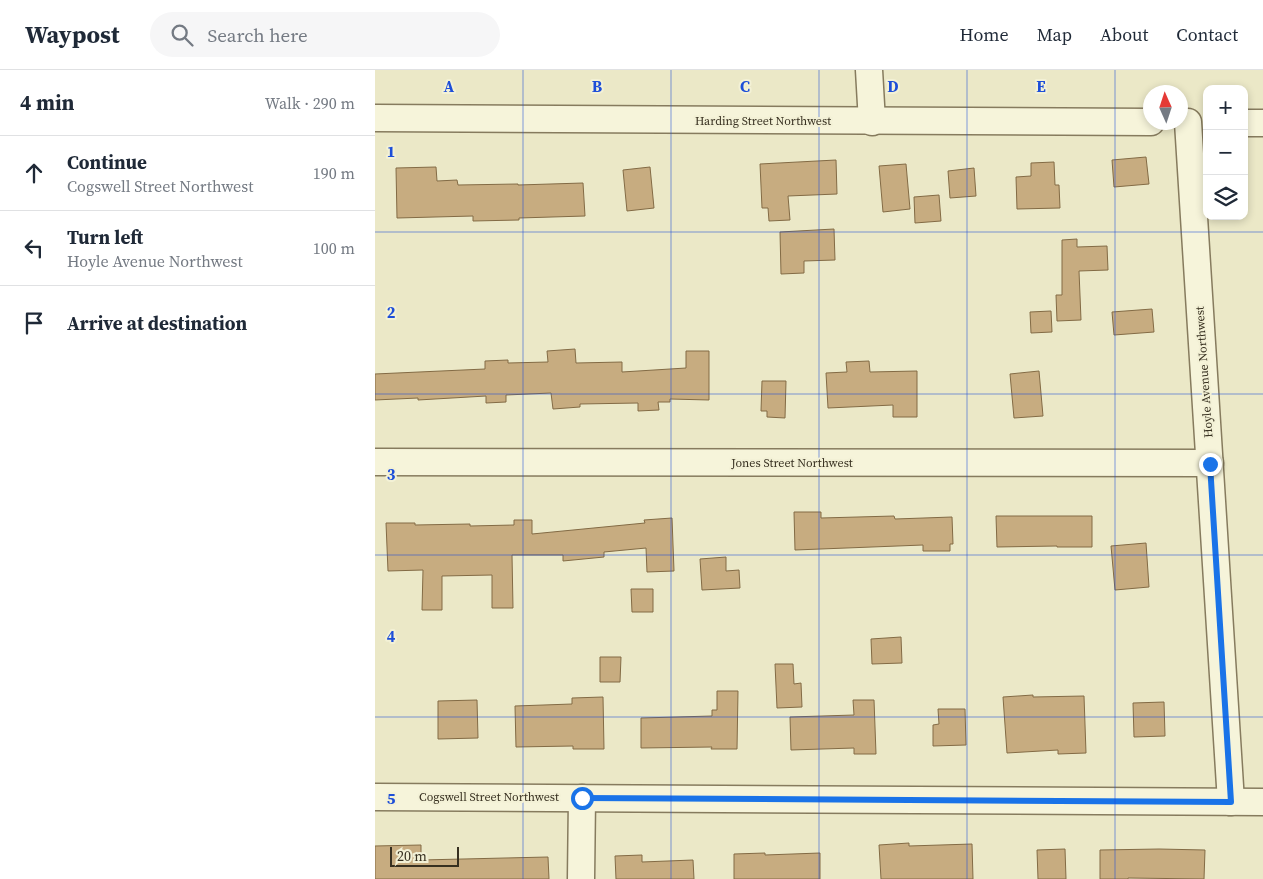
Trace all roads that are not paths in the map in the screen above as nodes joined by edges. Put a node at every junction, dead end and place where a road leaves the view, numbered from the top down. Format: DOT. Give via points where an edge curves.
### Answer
graph roads {
  1 [pos="869,70"];
  2 [pos="375,118"];
  3 [pos="872,122"];
  4 [pos="1143,122"];
  5 [pos="1192,122"];
  6 [pos="1248,123"];
  7 [pos="1263,123"];
  8 [pos="375,462"];
  9 [pos="1210,464"];
  10 [pos="375,797"];
  11 [pos="582,798"];
  12 [pos="1231,802"];
  13 [pos="1263,802"];
  14 [pos="581,879"];
  1 -- 3 [label="street"];
  2 -- 3 [label="street, Harding Street Northwest"];
  3 -- 4 [label="street, Harding Street Northwest"];
  5 -- 9 [label="street, Hoyle Avenue Northwest"];
  6 -- 7 [label="street"];
  8 -- 9 [label="street, Jones Street Northwest"];
  9 -- 12 [label="street, Hoyle Avenue Northwest"];
  10 -- 11 [label="street, Cogswell Street Northwest"];
  11 -- 12 [label="street, Cogswell Street Northwest"];
  11 -- 14 [label="street"];
  12 -- 13 [label="street, Cogswell Street Northwest"];
}
